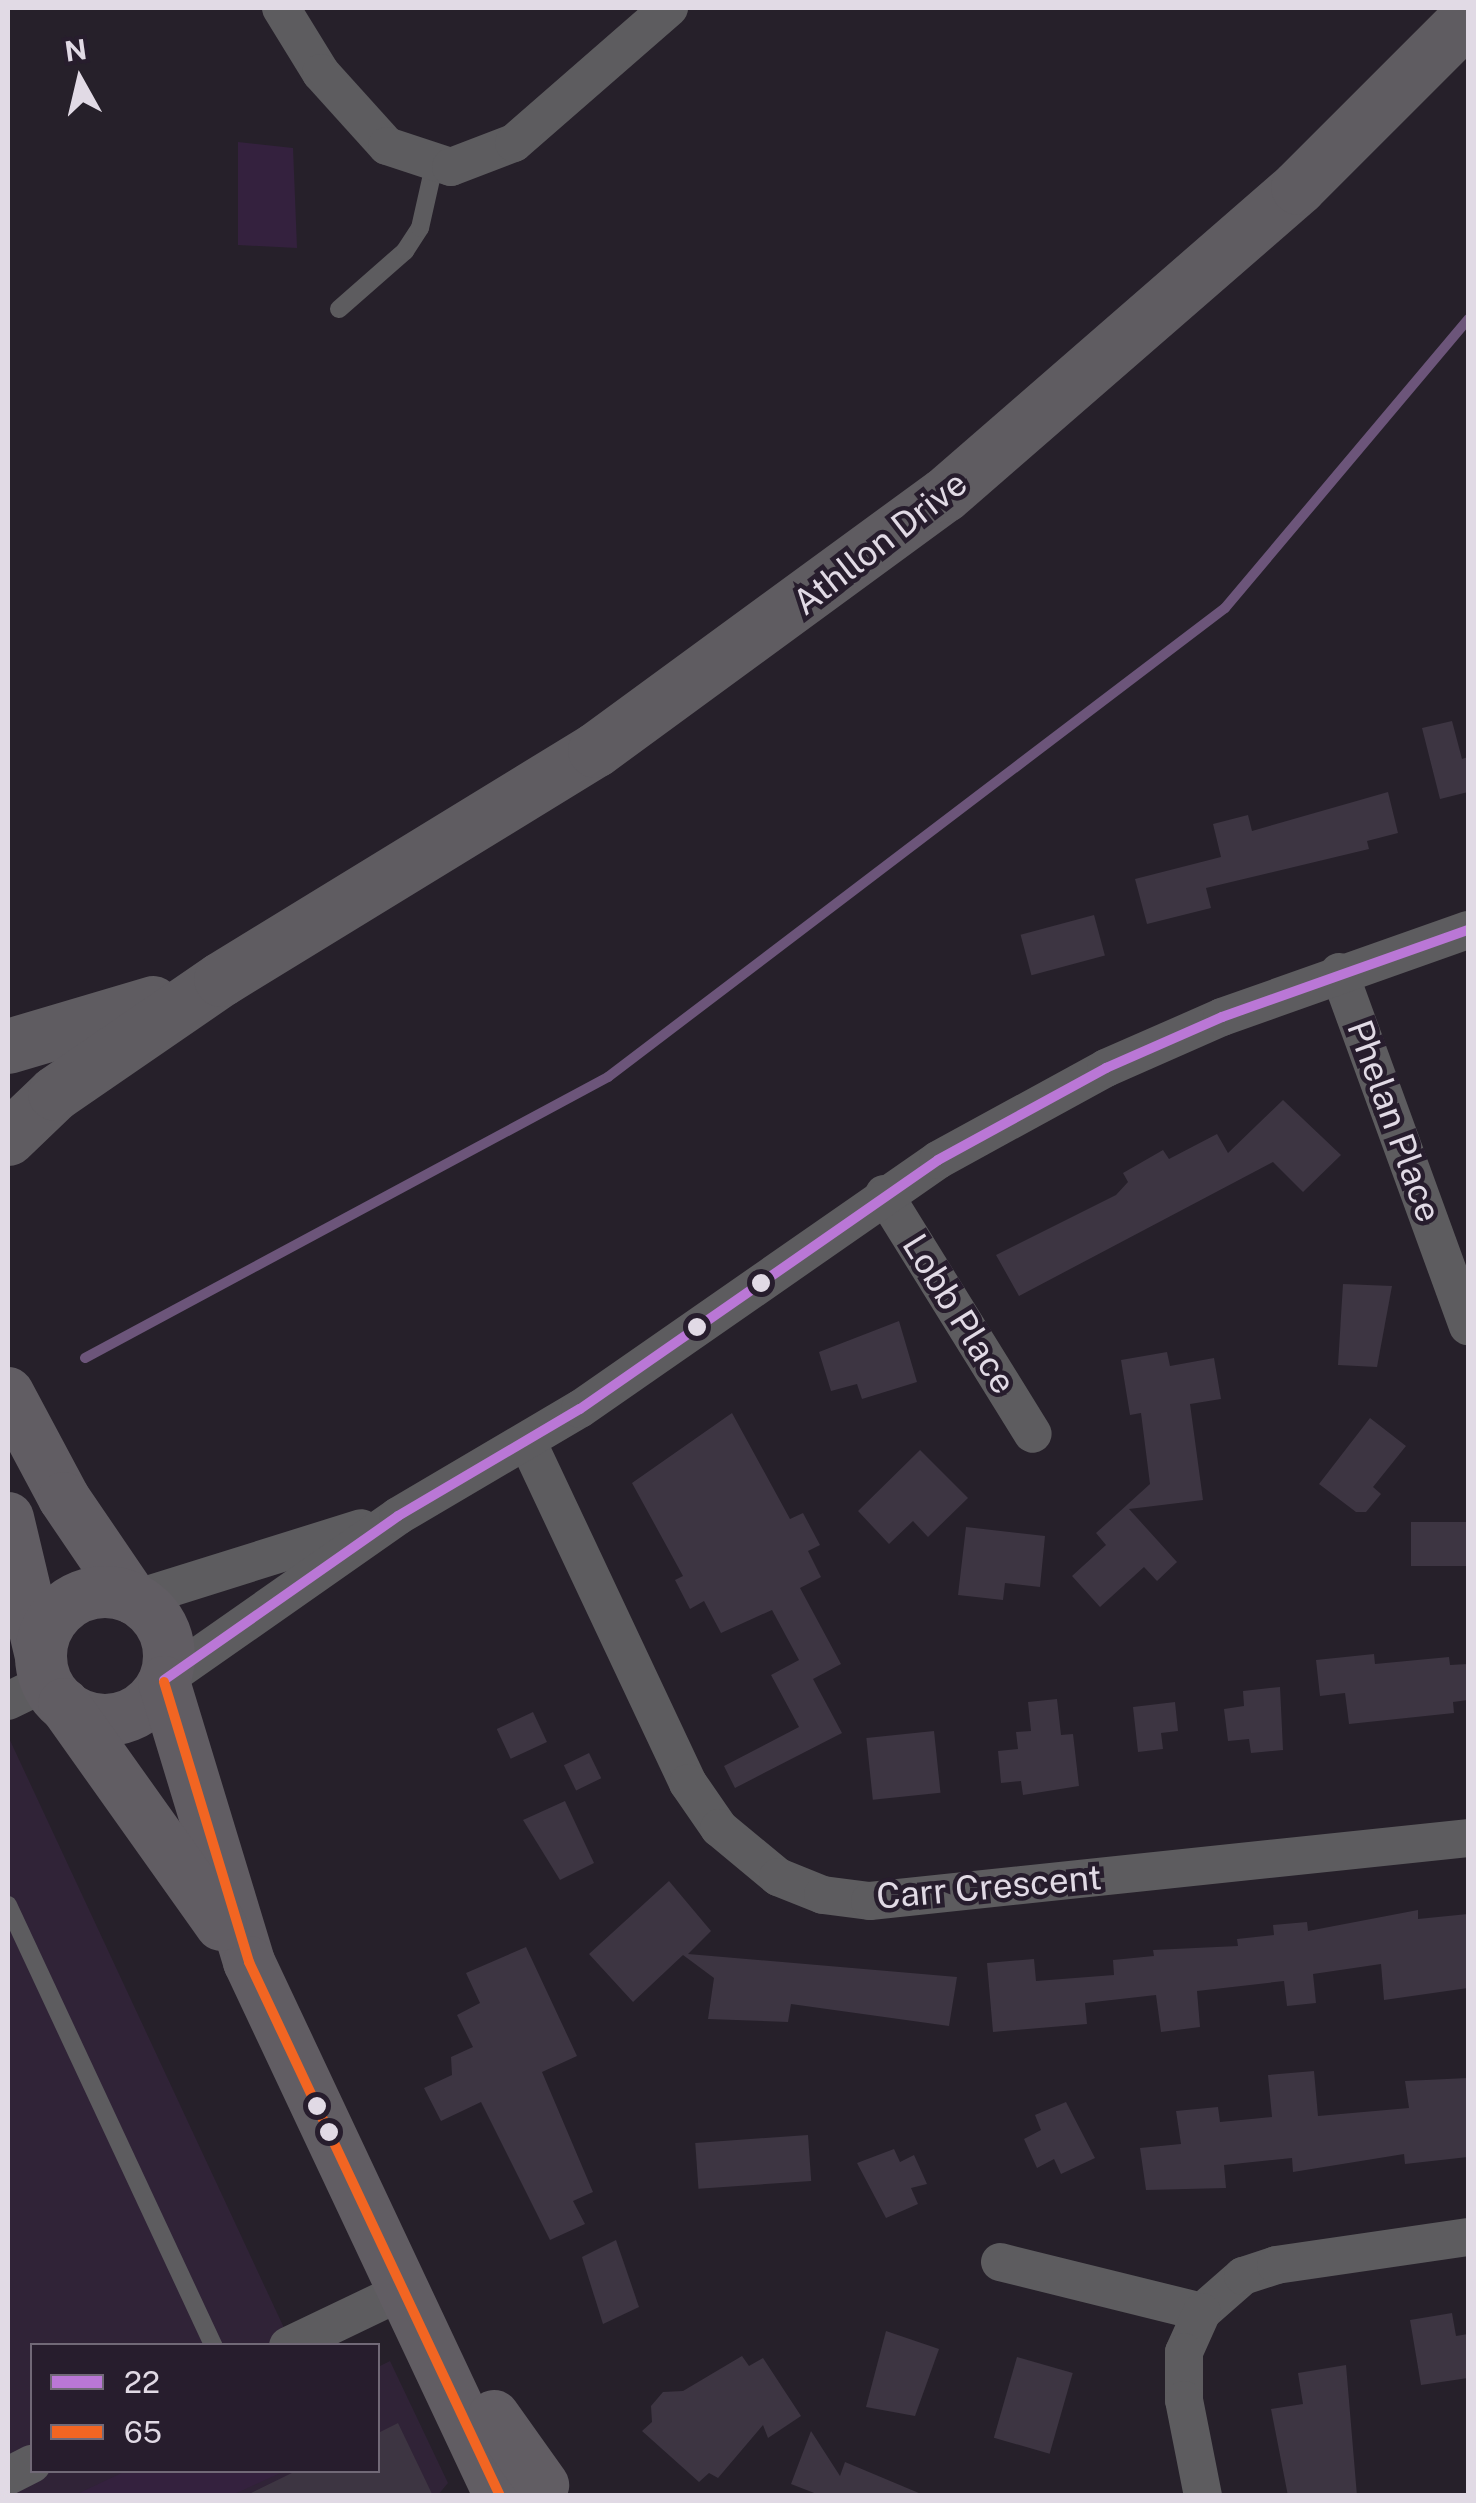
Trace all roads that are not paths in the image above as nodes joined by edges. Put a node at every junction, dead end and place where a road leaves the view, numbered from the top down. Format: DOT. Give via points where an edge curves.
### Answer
graph roads {
  1 [pos="281,8"];
  2 [pos="669,8"];
  3 [pos="1468,17"];
  4 [pos="434,166"];
  5 [pos="339,309"];
  6 [pos="1468,930"];
  7 [pos="1339,972"];
  8 [pos="221,978"];
  9 [pos="8,1046"];
  10 [pos="8,1138"];
  11 [pos="884,1194"];
  12 [pos="1468,1326"];
  13 [pos="8,1393"];
  14 [pos="1034,1434"];
  15 [pos="528,1443"];
  16 [pos="398,1516"];
  17 [pos="8,1518"];
  18 [pos="134,1598"];
  19 [pos="164,1681"];
  20 [pos="40,1686"];
  21 [pos="1468,1838"];
  22 [pos="8,1904"];
  23 [pos="248,1962"];
  24 [pos="1468,2237"];
  25 [pos="1000,2262"];
  26 [pos="403,2291"];
  27 [pos="1202,2312"];
  28 [pos="213,2343"];
  29 [pos="294,2343"];
  30 [pos="530,2493"];
  31 [pos="1203,2496"];
  1 -- 4 [label="street" via="322,73 387,146"];
  2 -- 4 [label="street" via="514,143 484,160"];
  3 -- 8 [label="main road, Athllon Drive" via="1167,306 928,507 595,750"];
  4 -- 5 [label="lane" via="420,228 405,251"];
  6 -- 7 [label="street"];
  7 -- 11 [label="street" via="1106,1068"];
  7 -- 12 [label="street, Phelan Place"];
  8 -- 9 [label="main road, Athllon Drive"];
  8 -- 10 [label="main road, Athllon Drive" via="54,1094"];
  11 -- 14 [label="street, Lobb Place"];
  11 -- 15 [label="street"];
  13 -- 18 [label="street" via="64,1498"];
  15 -- 16 [label="street"];
  15 -- 21 [label="street, Carr Crescent" via="688,1784 718,1828 778,1878 823,1896 870,1901"];
  16 -- 18 [label="street"];
  16 -- 19 [label="street"];
  17 -- 20 [label="street"];
  18 -- 19 [label="street" via="166,1634"];
  18 -- 20 [label="street" via="79,1597 52,1621"];
  19 -- 20 [label="street" via="142,1708 111,1719"];
  19 -- 23 [label="street"];
  20 -- 23 [label="street"];
  22 -- 28 [label="lane"];
  23 -- 26 [label="street"];
  24 -- 27 [label="street" via="1276,2265 1243,2276"];
  25 -- 27 [label="street"];
  26 -- 29 [label="street"];
  26 -- 30 [label="street" via="442,2361 482,2396"];
  27 -- 31 [label="street" via="1184,2352 1184,2400"];
}
